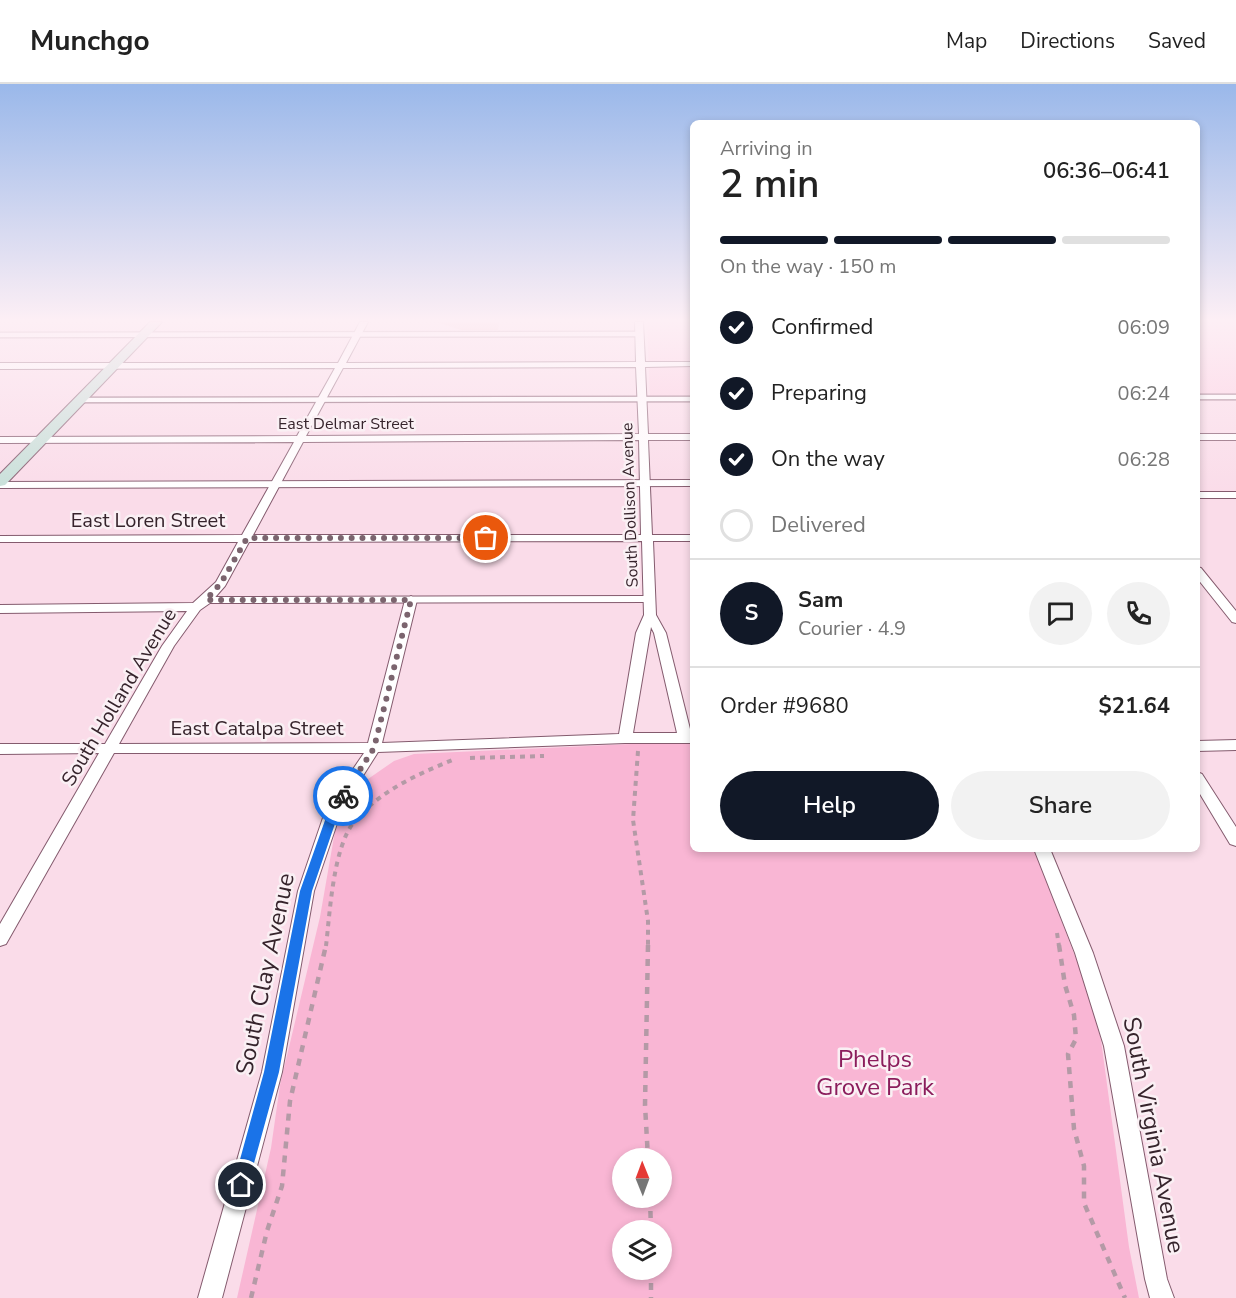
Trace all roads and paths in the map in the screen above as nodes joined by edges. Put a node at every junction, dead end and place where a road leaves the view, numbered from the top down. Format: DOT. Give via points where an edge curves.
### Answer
graph roads {
  1 [pos="102,379"];
  2 [pos="334,379"];
  3 [pos="642,379"];
  4 [pos="1200,397"];
  5 [pos="1236,397"];
  6 [pos="643,398"];
  7 [pos="323,399"];
  8 [pos="690,399"];
  9 [pos="81,400"];
  10 [pos="645,437"];
  11 [pos="690,437"];
  12 [pos="1200,437"];
  13 [pos="1236,437"];
  14 [pos="301,439"];
  15 [pos="0,440"];
  16 [pos="42,440"];
  17 [pos="646,483"];
  18 [pos="690,483"];
  19 [pos="0,484"];
  20 [pos="276,485"];
  21 [pos="1200,495"];
  22 [pos="1236,495"];
  23 [pos="690,537"];
  24 [pos="247,538"];
  25 [pos="647,538"];
  26 [pos="0,539"];
  27 [pos="1200,574"];
  28 [pos="650,599"];
  29 [pos="411,600"];
  30 [pos="201,603"];
  31 [pos="0,609"];
  32 [pos="650,615"];
  33 [pos="1236,619"];
  34 [pos="689,738"];
  35 [pos="627,744"];
  36 [pos="1236,745"];
  37 [pos="1200,746"];
  38 [pos="110,748"];
  39 [pos="374,748"];
  40 [pos="0,749"];
  41 [pos="549,755"];
  42 [pos="1200,782"];
  43 [pos="1236,840"];
  44 [pos="1043,852"];
  45 [pos="1055,928"];
  46 [pos="0,939"];
  47 [pos="647,1148"];
  48 [pos="651,1280"];
  49 [pos="210,1298"];
  50 [pos="251,1298"];
  51 [pos="651,1298"];
  52 [pos="1125,1298"];
  53 [pos="1162,1298"];
  1 -- 9 [label="main road"];
  2 -- 7 [label="street, South Holland Avenue"];
  3 -- 6 [label="street, South Dollison Avenue"];
  4 -- 5 [label="lane"];
  6 -- 7 [label="lane"];
  6 -- 8 [label="lane"];
  6 -- 10 [label="street, South Dollison Avenue"];
  7 -- 9 [label="lane"];
  7 -- 14 [label="street, South Holland Avenue"];
  9 -- 16 [label="main road"];
  10 -- 11 [label="street, East Delmar Street"];
  10 -- 14 [label="street, East Delmar Street"];
  10 -- 17 [label="street, South Dollison Avenue"];
  12 -- 13 [label="street"];
  14 -- 16 [label="street, East Delmar Street"];
  14 -- 20 [label="street, South Holland Avenue"];
  15 -- 16 [label="street, East Delmar Street"];
  16 -- 19 [label="main road"];
  17 -- 18 [label="lane"];
  17 -- 20 [label="lane"];
  17 -- 25 [label="street, South Dollison Avenue"];
  19 -- 20 [label="lane"];
  20 -- 24 [label="street, South Holland Avenue"];
  21 -- 22 [label="street"];
  23 -- 25 [label="street, East Loren Street"];
  24 -- 25 [label="street, East Loren Street"];
  24 -- 26 [label="street, East Loren Street"];
  24 -- 30 [label="street, South Holland Avenue" via="221,583"];
  25 -- 28 [label="street, South Dollison Avenue"];
  27 -- 33 [label="street"];
  28 -- 29 [label="lane"];
  28 -- 32 [label="street, South Dollison Avenue"];
  29 -- 30 [label="lane"];
  29 -- 39 [label="street, South Clay Avenue"];
  30 -- 31 [label="street"];
  30 -- 38 [label="street, South Holland Avenue" via="168,646"];
  32 -- 34 [label="street, South Dollison Avenue" via="660,633"];
  32 -- 35 [label="street, South Dollison Avenue" via="642,633"];
  34 -- 35 [label="street, East Catalpa Street"];
  35 -- 39 [label="street, East Catalpa Street"];
  35 -- 47 [label="path" via="638,750 633,820 648,921"];
  36 -- 37 [label="street"];
  38 -- 39 [label="street, East Catalpa Street"];
  38 -- 40 [label="street, East Catalpa Street"];
  38 -- 46 [label="street, South Holland Avenue"];
  39 -- 49 [label="street, South Clay Avenue" via="334,809 306,891 272,1072"];
  41 -- 50 [label="path" via="454,759 398,785 354,822 338,865 323,965 290,1101 282,1186"];
  42 -- 43 [label="street"];
  44 -- 53 [label="street, South Virginia Avenue" via="1084,953 1114,1046"];
  45 -- 52 [label="path" via="1074,1015 1076,1039 1068,1054 1074,1129 1084,1167 1084,1203"];
  48 -- 51 [label="path"];
}
